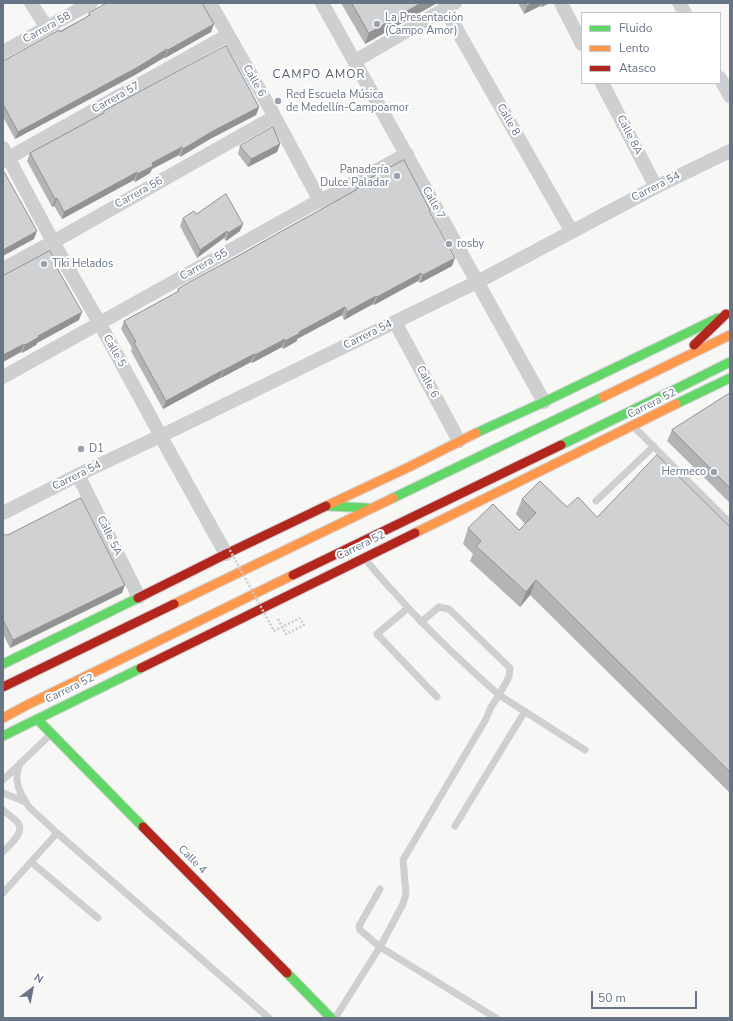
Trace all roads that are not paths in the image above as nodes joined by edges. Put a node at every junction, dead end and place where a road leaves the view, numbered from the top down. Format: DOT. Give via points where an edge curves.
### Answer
graph roads {
  1 [pos="31,3"];
  2 [pos="91,3"];
  3 [pos="210,3"];
  4 [pos="322,3"];
  5 [pos="561,3"];
  6 [pos="679,3"];
  7 [pos="450,6"];
  8 [pos="684,12"];
  9 [pos="47,28"];
  10 [pos="228,35"];
  11 [pos="581,42"];
  12 [pos="3,52"];
  13 [pos="355,61"];
  14 [pos="721,80"];
  15 [pos="603,84"];
  16 [pos="730,96"];
  17 [pos="274,117"];
  18 [pos="730,151"];
  19 [pos="406,154"];
  20 [pos="5,156"];
  21 [pos="656,187"];
  22 [pos="320,201"];
  23 [pos="572,232"];
  24 [pos="52,242"];
  25 [pos="3,269"];
  26 [pos="477,281"];
  27 [pos="728,313"];
  28 [pos="395,322"];
  29 [pos="100,324"];
  30 [pos="730,335"];
  31 [pos="678,360"];
  32 [pos="730,362"];
  33 [pos="730,371"];
  34 [pos="3,377"];
  35 [pos="730,378"];
  36 [pos="685,386"];
  37 [pos="544,402"];
  38 [pos="634,426"];
  39 [pos="161,436"];
  40 [pos="459,441"];
  41 [pos="654,446"];
  42 [pos="540,454"];
  43 [pos="78,475"];
  44 [pos="533,476"];
  45 [pos="596,501"];
  46 [pos="327,506"];
  47 [pos="371,508"];
  48 [pos="3,513"];
  49 [pos="730,523"];
  50 [pos="226,549"];
  51 [pos="364,558"];
  52 [pos="139,597"];
  53 [pos="408,608"];
  54 [pos="422,622"];
  55 [pos="3,664"];
  56 [pos="3,687"];
  57 [pos="499,695"];
  58 [pos="437,697"];
  59 [pos="525,711"];
  60 [pos="3,718"];
  61 [pos="37,719"];
  62 [pos="51,734"];
  63 [pos="3,736"];
  64 [pos="584,750"];
  65 [pos="20,763"];
  66 [pos="3,780"];
  67 [pos="3,793"];
  68 [pos="26,802"];
  69 [pos="3,810"];
  70 [pos="455,826"];
  71 [pos="57,833"];
  72 [pos="3,852"];
  73 [pos="31,862"];
  74 [pos="380,889"];
  75 [pos="3,893"];
  76 [pos="98,918"];
  77 [pos="380,947"];
  78 [pos="269,1018"];
  79 [pos="331,1018"];
  80 [pos="335,1018"];
  81 [pos="496,1018"];
  1 -- 9 [label="street"];
  2 -- 9 [label="street, Carrera 58"];
  3 -- 10 [label="street, Calle 6"];
  4 -- 13 [label="street, Calle 7"];
  5 -- 11 [label="street"];
  6 -- 8 [label="street"];
  7 -- 13 [label="street"];
  7 -- 23 [label="street, Calle 8"];
  9 -- 12 [label="street, Carrera 58"];
  10 -- 17 [label="street, Calle 6"];
  10 -- 20 [label="street, Carrera 57"];
  13 -- 19 [label="street, Calle 7"];
  14 -- 16 [label="street"];
  15 -- 21 [label="street, Calle 8A"];
  17 -- 22 [label="street, Calle 6"];
  17 -- 24 [label="street, Carrera 56"];
  18 -- 21 [label="street, Carrera 54"];
  19 -- 22 [label="street, Carrera 55"];
  19 -- 26 [label="street, Calle 7"];
  20 -- 24 [label="street, Calle 5"];
  21 -- 23 [label="street, Carrera 54"];
  22 -- 29 [label="street, Carrera 55"];
  23 -- 26 [label="street, Carrera 54"];
  24 -- 25 [label="street, Carrera 56"];
  24 -- 29 [label="street, Calle 5"];
  26 -- 28 [label="street, Carrera 54"];
  26 -- 37 [label="street, Calle 7"];
  27 -- 31 [label="street"];
  27 -- 37 [label="street"];
  28 -- 39 [label="street, Carrera 54"];
  28 -- 40 [label="street, Calle 6"];
  29 -- 34 [label="street, Carrera 55"];
  29 -- 39 [label="street, Calle 5"];
  30 -- 31 [label="street"];
  31 -- 47 [label="street"];
  32 -- 36 [label="street, Carrera 52"];
  33 -- 36 [label="street"];
  35 -- 38 [label="street, Carrera 52"];
  36 -- 42 [label="street, Carrera 52"];
  37 -- 40 [label="street"];
  38 -- 41 [label="lane"];
  38 -- 44 [label="street, Carrera 52"];
  39 -- 43 [label="street, Carrera 54"];
  39 -- 50 [label="street, Calle 5"];
  40 -- 46 [label="street"];
  41 -- 45 [label="lane"];
  41 -- 49 [label="lane"];
  42 -- 44 [label="street"];
  42 -- 60 [label="street, Carrera 52"];
  43 -- 48 [label="street, Carrera 54"];
  43 -- 52 [label="street, Calle 5A"];
  44 -- 51 [label="street, Carrera 52"];
  46 -- 47 [label="street"];
  46 -- 50 [label="street"];
  47 -- 56 [label="street"];
  50 -- 52 [label="street"];
  51 -- 53 [label="lane"];
  51 -- 61 [label="street, Carrera 52"];
  52 -- 55 [label="street"];
  53 -- 54 [label="lane"];
  53 -- 58 [label="lane" via="377,634"];
  54 -- 57 [label="lane"];
  54 -- 57 [label="lane" via="439,607 449,609 510,668 509,677"];
  57 -- 59 [label="lane"];
  57 -- 77 [label="lane" via="403,860 406,894"];
  59 -- 64 [label="lane"];
  59 -- 70 [label="lane"];
  61 -- 62 [label="street, Calle 4"];
  61 -- 63 [label="street, Carrera 52"];
  62 -- 65 [label="lane"];
  62 -- 79 [label="street, Calle 4"];
  65 -- 66 [label="lane"];
  65 -- 68 [label="lane" via="17,783"];
  67 -- 68 [label="lane"];
  68 -- 71 [label="lane"];
  69 -- 72 [label="lane" via="18,823 19,835"];
  71 -- 73 [label="lane"];
  71 -- 78 [label="lane"];
  73 -- 75 [label="lane"];
  73 -- 76 [label="lane"];
  74 -- 77 [label="lane" via="359,926 360,930"];
  77 -- 80 [label="lane"];
  77 -- 81 [label="lane"];
}
